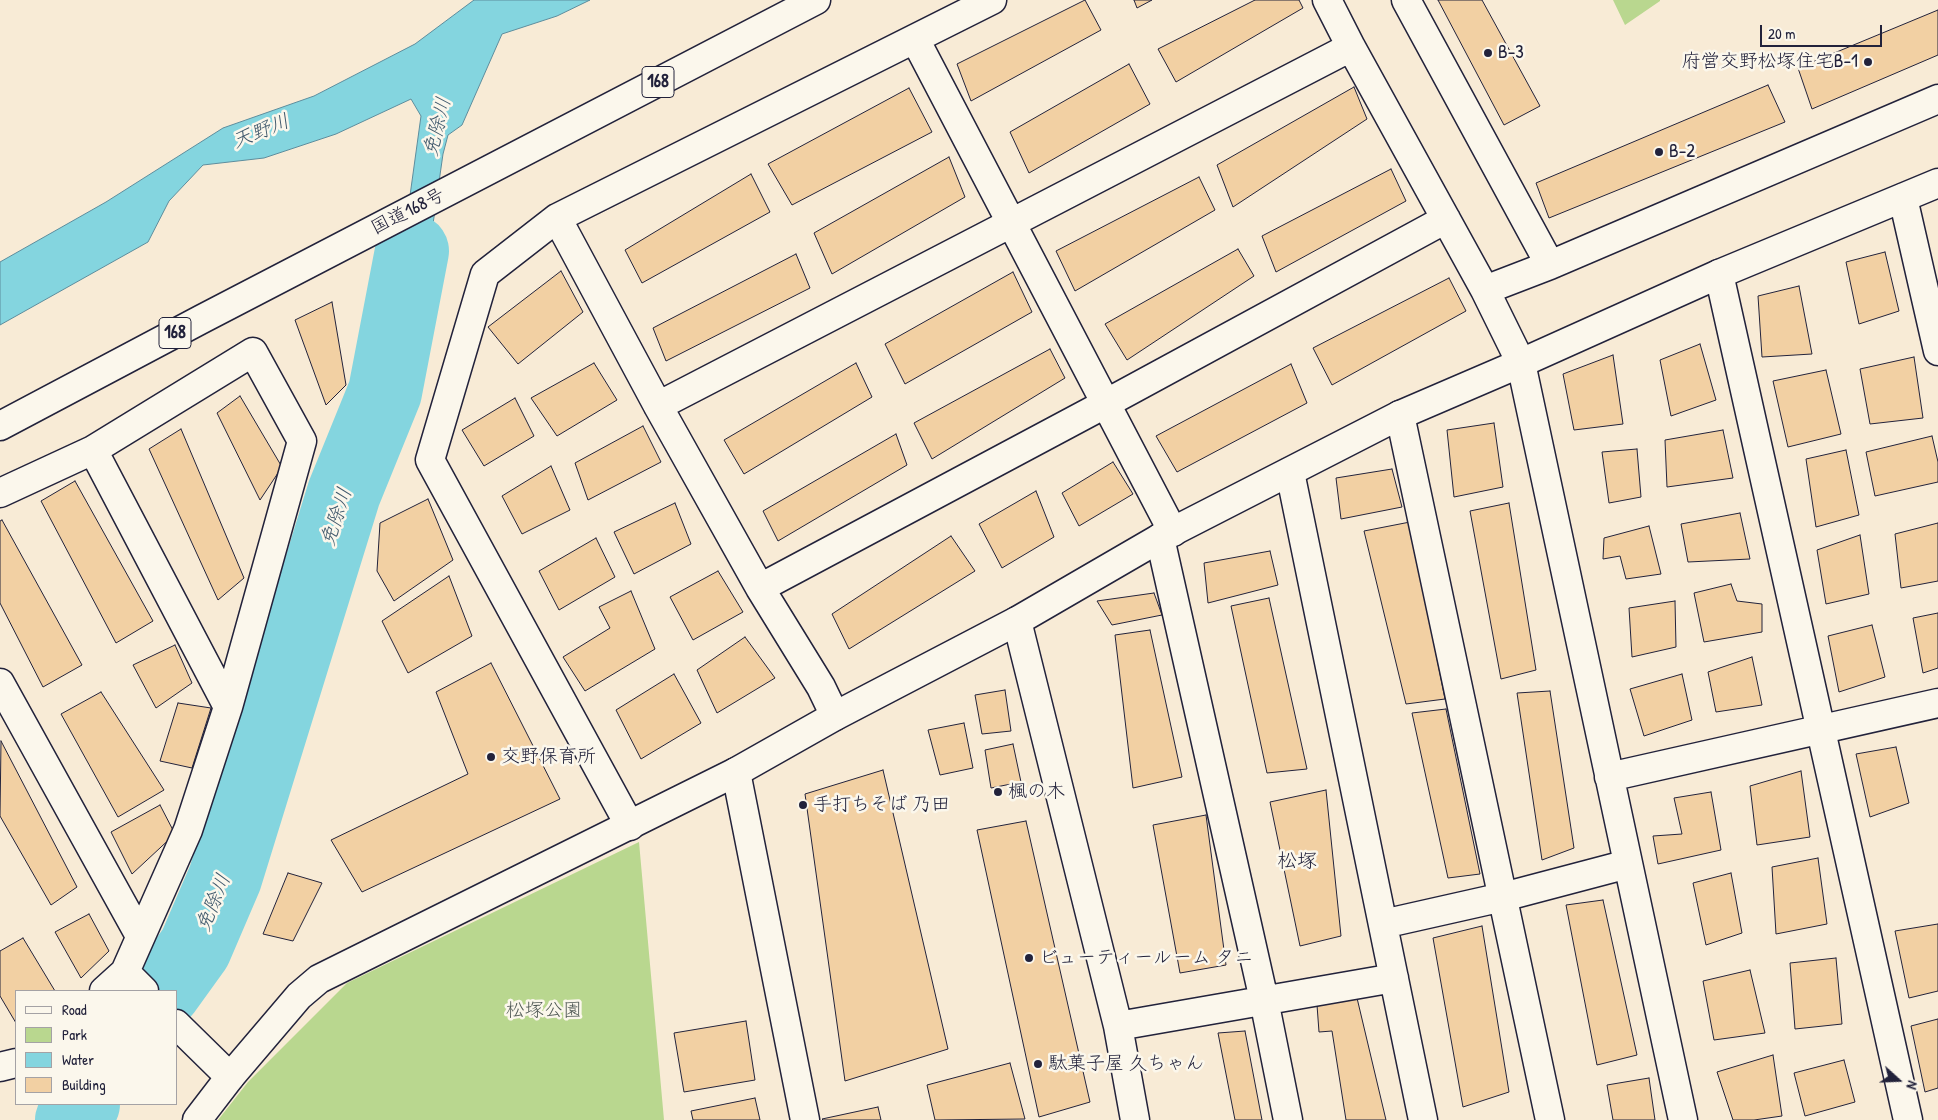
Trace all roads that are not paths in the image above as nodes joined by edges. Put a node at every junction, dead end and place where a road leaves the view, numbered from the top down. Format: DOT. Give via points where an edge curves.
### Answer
graph roads {
  1 [pos="816,0"];
  2 [pos="992,0"];
  3 [pos="1327,0"];
  4 [pos="1406,0"];
  5 [pos="915,39"];
  6 [pos="1351,47"];
  7 [pos="1938,99"];
  8 [pos="1938,183"];
  9 [pos="1903,198"];
  10 [pos="557,218"];
  11 [pos="1446,219"];
  12 [pos="1011,224"];
  13 [pos="1550,265"];
  14 [pos="1719,274"];
  15 [pos="1486,290"];
  16 [pos="1938,351"];
  17 [pos="1521,363"];
  18 [pos="1105,404"];
  19 [pos="658,406"];
  20 [pos="1400,415"];
  21 [pos="0,426"];
  22 [pos="93,450"];
  23 [pos="1290,472"];
  24 [pos="0,493"];
  25 [pos="1167,535"];
  26 [pos="760,588"];
  27 [pos="1017,621"];
  28 [pos="0,683"];
  29 [pos="1938,703"];
  30 [pos="228,707"];
  31 [pos="835,716"];
  32 [pos="1821,730"];
  33 [pos="736,772"];
  34 [pos="1609,777"];
  35 [pos="630,826"];
  36 [pos="1628,864"];
  37 [pos="1503,897"];
  38 [pos="1383,924"];
  39 [pos="140,936"];
  40 [pos="125,972"];
  41 [pos="1394,978"];
  42 [pos="105,990"];
  43 [pos="143,990"];
  44 [pos="1264,1000"];
  45 [pos="1118,1026"];
  46 [pos="184,1033"];
  47 [pos="15,1063"];
  48 [pos="0,1067"];
  49 [pos="230,1077"];
  50 [pos="197,1120"];
  51 [pos="805,1120"];
  52 [pos="1135,1120"];
  53 [pos="1288,1120"];
  54 [pos="1423,1120"];
  55 [pos="1550,1120"];
  56 [pos="1683,1120"];
  57 [pos="1908,1120"];
  1 -- 21 [label="main road, 国道168号 / 168"];
  2 -- 5 [label="main road"];
  3 -- 6 [label="main road"];
  4 -- 13 [label="main road"];
  5 -- 10 [label="main road"];
  5 -- 12 [label="main road"];
  6 -- 11 [label="main road"];
  6 -- 12 [label="main road"];
  7 -- 13 [label="main road"];
  8 -- 9 [label="main road"];
  9 -- 14 [label="main road"];
  9 -- 16 [label="main road"];
  10 -- 19 [label="main road"];
  10 -- 35 [label="main road" via="485,274 430,460"];
  11 -- 15 [label="main road"];
  11 -- 18 [label="main road"];
  12 -- 18 [label="main road"];
  12 -- 19 [label="main road"];
  13 -- 15 [label="main road"];
  14 -- 17 [label="main road"];
  14 -- 32 [label="main road"];
  15 -- 17 [label="main road"];
  17 -- 20 [label="main road"];
  17 -- 34 [label="main road"];
  18 -- 25 [label="main road"];
  18 -- 26 [label="main road"];
  19 -- 26 [label="main road"];
  20 -- 23 [label="main road"];
  20 -- 37 [label="main road"];
  22 -- 24 [label="main road"];
  22 -- 30 [label="main road"];
  22 -- 30 [label="main road" via="252,352 302,441"];
  23 -- 25 [label="main road"];
  23 -- 38 [label="main road"];
  25 -- 27 [label="main road"];
  25 -- 44 [label="main road"];
  26 -- 31 [label="main road" via="821,687"];
  27 -- 31 [label="main road"];
  27 -- 45 [label="main road"];
  28 -- 39 [label="main road"];
  29 -- 32 [label="main road"];
  30 -- 39 [label="main road" via="188,830"];
  31 -- 33 [label="main road"];
  32 -- 34 [label="main road"];
  32 -- 57 [label="main road"];
  33 -- 35 [label="main road"];
  33 -- 51 [label="main road"];
  34 -- 36 [label="main road"];
  35 -- 49 [label="main road" via="319,979 299,996"];
  36 -- 37 [label="main road"];
  36 -- 56 [label="main road"];
  37 -- 38 [label="main road"];
  37 -- 55 [label="main road"];
  38 -- 41 [label="main road"];
  39 -- 40 [label="main road"];
  40 -- 42 [label="main road"];
  40 -- 43 [label="main road"];
  41 -- 44 [label="main road"];
  41 -- 54 [label="main road"];
  44 -- 45 [label="main road"];
  44 -- 53 [label="main road"];
  45 -- 52 [label="main road"];
  46 -- 49 [label="main road"];
  47 -- 48 [label="main road"];
  49 -- 50 [label="main road"];
}
